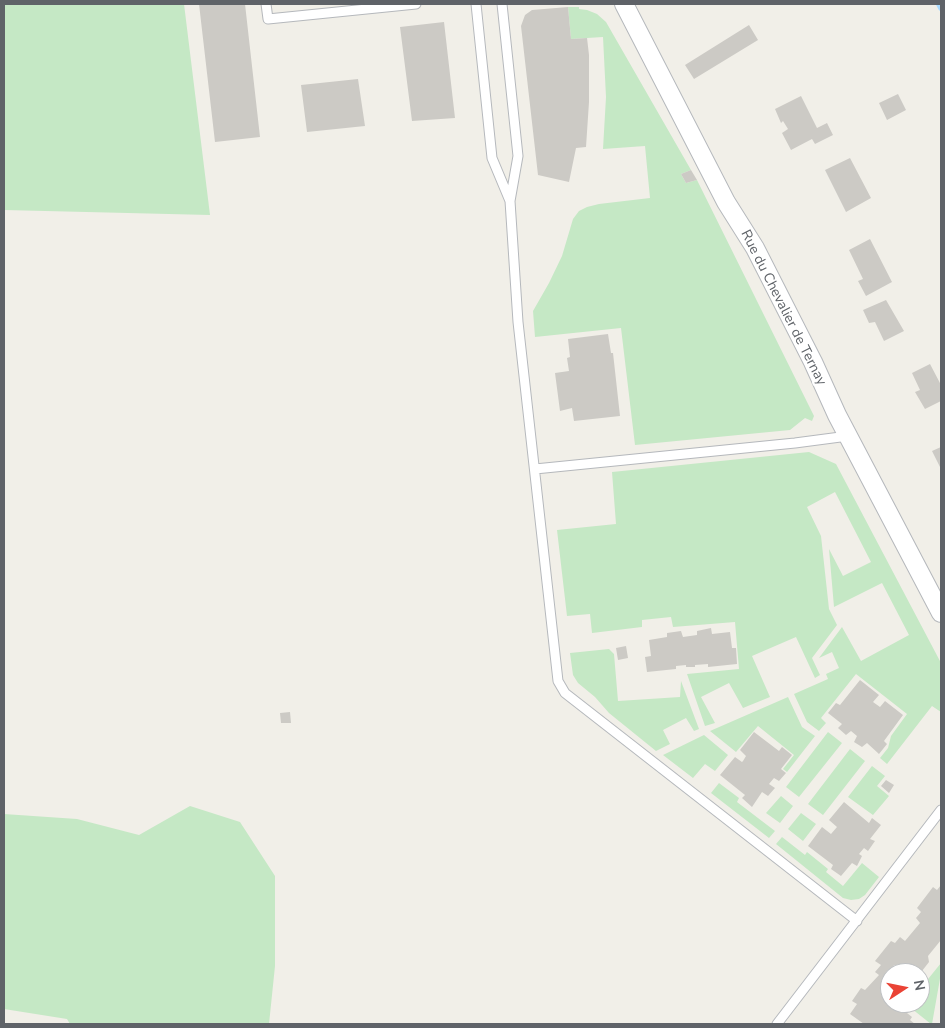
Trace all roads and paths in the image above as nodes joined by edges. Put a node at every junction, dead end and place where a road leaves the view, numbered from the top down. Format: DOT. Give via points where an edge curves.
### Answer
graph roads {
  1 [pos="266,4"];
  2 [pos="416,4"];
  3 [pos="476,4"];
  4 [pos="502,4"];
  5 [pos="624,4"];
  6 [pos="510,201"];
  7 [pos="848,436"];
  8 [pos="535,470"];
  9 [pos="941,613"];
  10 [pos="941,810"];
  11 [pos="857,921"];
  12 [pos="777,1024"];
  1 -- 2 [label="lane" via="268,19"];
  3 -- 6 [label="lane" via="492,158"];
  4 -- 6 [label="lane" via="518,156"];
  5 -- 7 [label="street, Rue du Chevalier de Ternay" via="726,202 755,248"];
  6 -- 8 [label="lane" via="518,322"];
  7 -- 8 [label="lane"];
  7 -- 9 [label="street, Rue du Chevalier de Ternay"];
  8 -- 11 [label="lane" via="558,681 565,693"];
  10 -- 11 [label="lane"];
  11 -- 12 [label="lane"];
}
